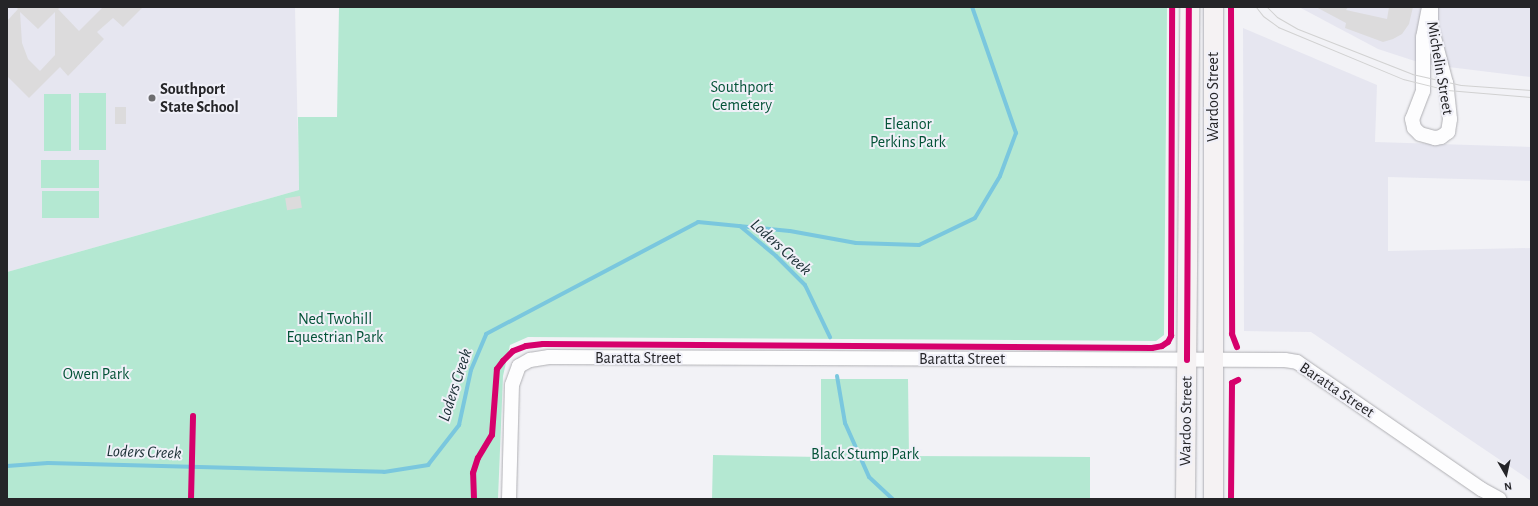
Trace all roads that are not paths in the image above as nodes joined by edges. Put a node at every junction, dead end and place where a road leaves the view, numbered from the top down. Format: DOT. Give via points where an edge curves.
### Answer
graph roads {
  1 [pos="1189,7"];
  2 [pos="1213,7"];
  3 [pos="1430,7"];
  4 [pos="1187,360"];
  5 [pos="1213,360"];
  6 [pos="509,499"];
  7 [pos="1185,499"];
  8 [pos="1213,499"];
  9 [pos="1499,499"];
  1 -- 4 [label="main road, Wardoo Street"];
  2 -- 5 [label="main road, Wardoo Street"];
  3 -- 3 [label="street, Michelin Street" via="1431,26 1446,83 1450,119 1448,132 1441,137 1432,138 1415,131 1412,119 1423,91 1423,37"];
  4 -- 5 [label="street, Baratta Street"];
  4 -- 6 [label="street, Baratta Street" via="549,357 530,360 519,366 512,385"];
  4 -- 7 [label="main road, Wardoo Street"];
  5 -- 8 [label="main road, Wardoo Street"];
  5 -- 9 [label="street, Baratta Street" via="1297,362"];
}
